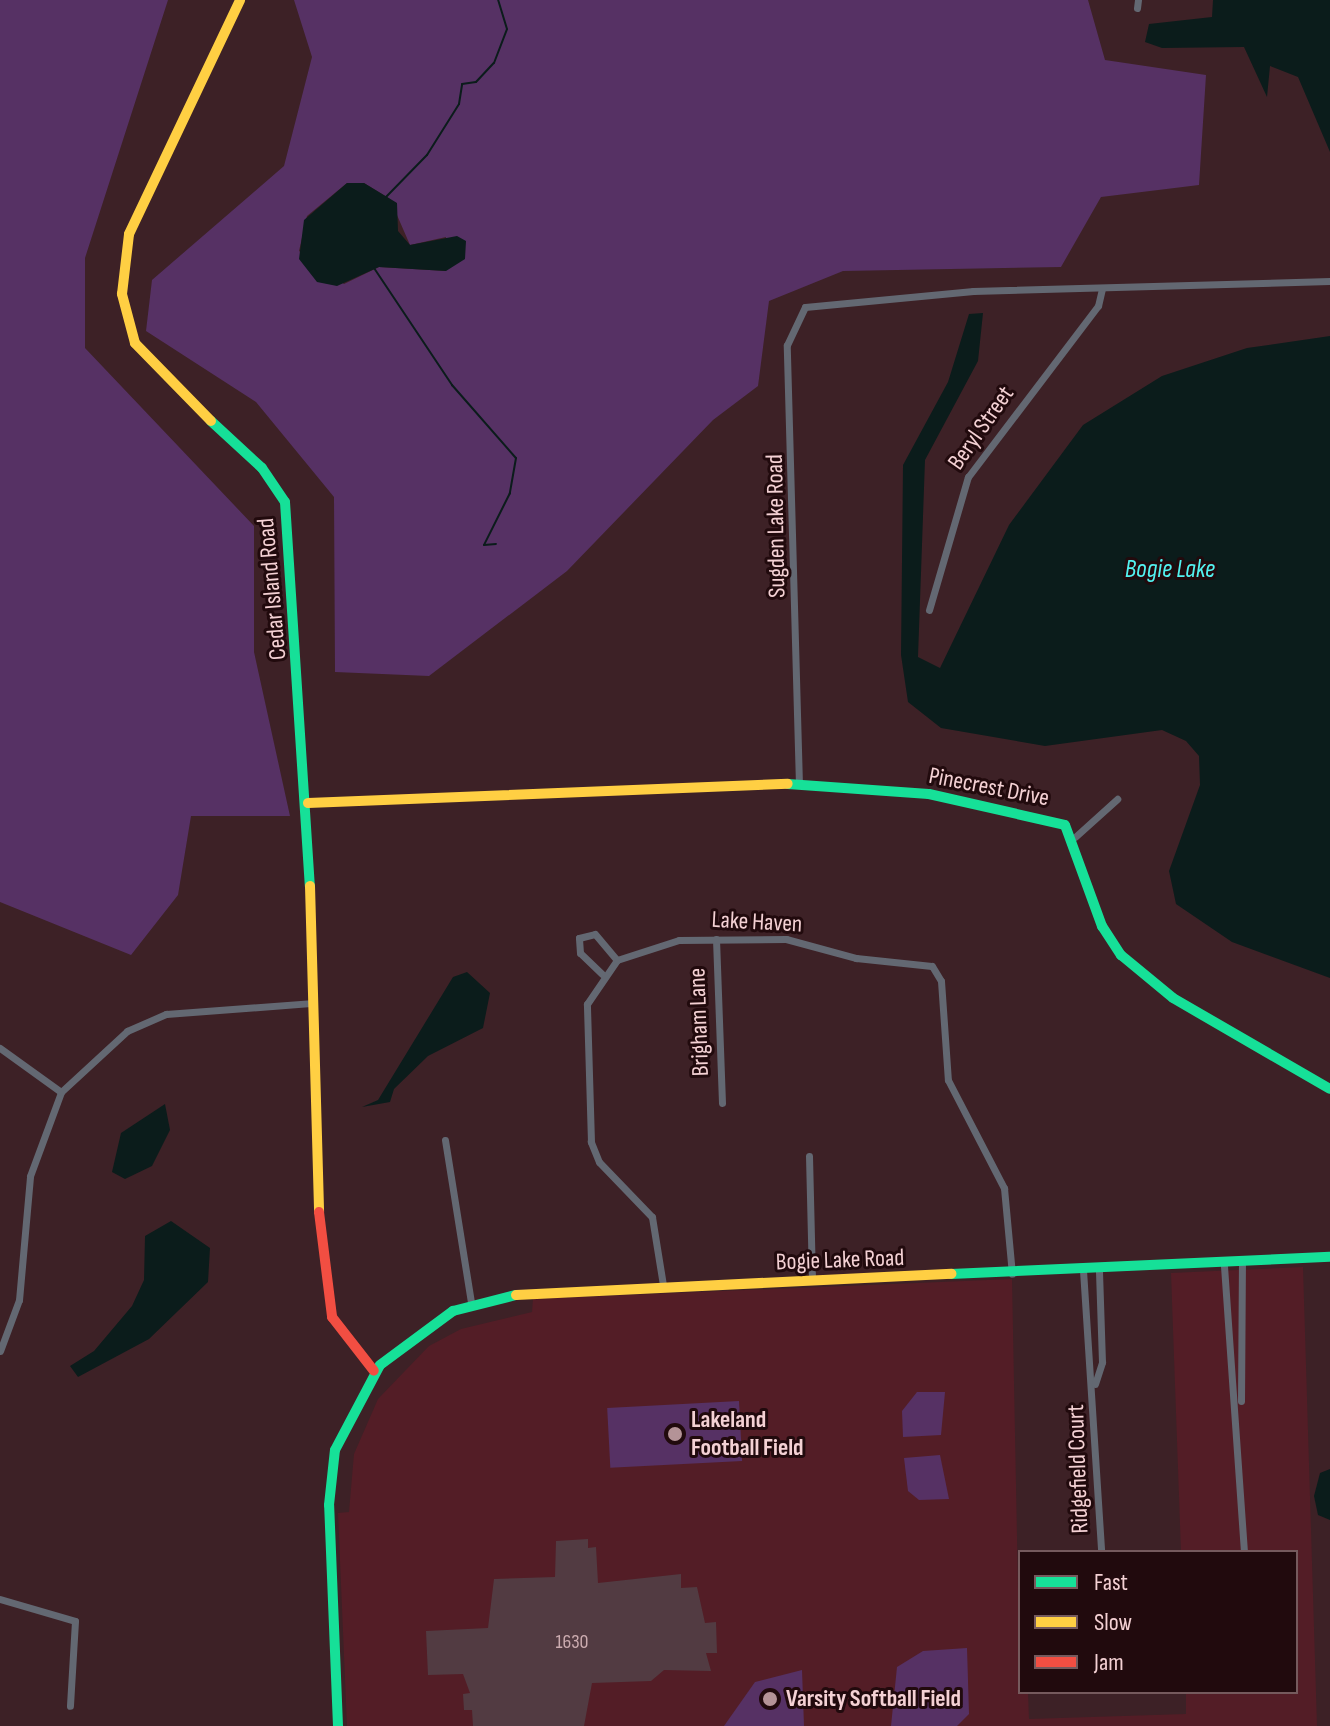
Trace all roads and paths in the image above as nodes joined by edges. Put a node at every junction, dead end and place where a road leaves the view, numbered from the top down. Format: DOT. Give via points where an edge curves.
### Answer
graph roads {
  1 [pos="240,0"];
  2 [pos="1330,281"];
  3 [pos="1102,288"];
  4 [pos="929,610"];
  5 [pos="799,785"];
  6 [pos="1117,799"];
  7 [pos="308,803"];
  8 [pos="1075,837"];
  9 [pos="716,939"];
  10 [pos="617,960"];
  11 [pos="602,974"];
  12 [pos="311,1003"];
  13 [pos="0,1048"];
  14 [pos="1330,1089"];
  15 [pos="61,1092"];
  16 [pos="722,1103"];
  17 [pos="445,1140"];
  18 [pos="809,1156"];
  19 [pos="1330,1257"];
  20 [pos="1242,1265"];
  21 [pos="1224,1266"];
  22 [pos="1083,1270"];
  23 [pos="1099,1270"];
  24 [pos="1012,1274"];
  25 [pos="812,1281"];
  26 [pos="663,1285"];
  27 [pos="471,1303"];
  28 [pos="1245,1327"];
  29 [pos="1229,1328"];
  30 [pos="0,1351"];
  31 [pos="374,1371"];
  32 [pos="1095,1384"];
  33 [pos="1239,1407"];
  34 [pos="1101,1550"];
  35 [pos="1244,1550"];
  36 [pos="0,1599"];
  37 [pos="70,1706"];
  38 [pos="338,1726"];
  1 -- 7 [label="street, Cedar Island Road" via="129,234 122,294 135,343 156,370 262,468 285,502"];
  2 -- 3 [label="street, Sugden Lake Road"];
  3 -- 4 [label="street, Beryl Street" via="1098,306 968,477"];
  3 -- 5 [label="street, Sugden Lake Road" via="827,301 794,318 787,345"];
  5 -- 7 [label="street"];
  5 -- 8 [label="street, Pinecrest Drive" via="929,794 1028,813 1065,825"];
  6 -- 8 [label="street"];
  7 -- 12 [label="street, Cedar Island Road"];
  8 -- 14 [label="street" via="1102,926 1121,955 1173,998"];
  9 -- 10 [label="street, Lake Haven" via="659,942"];
  9 -- 16 [label="street, Brigham Lane"];
  9 -- 24 [label="street, Lake Haven" via="798,940 856,958 932,966 941,981 948,1080 1004,1188"];
  10 -- 11 [label="street, Lake Haven"];
  10 -- 11 [label="street" via="595,934 579,938 580,953"];
  11 -- 26 [label="street, Lake Haven" via="587,1004 591,1142 599,1162 652,1217"];
  12 -- 15 [label="street" via="166,1014 127,1031"];
  12 -- 31 [label="street, Cedar Island Road" via="320,1262 332,1317"];
  13 -- 15 [label="street"];
  15 -- 30 [label="street" via="30,1176 19,1300"];
  17 -- 27 [label="street"];
  18 -- 25 [label="street"];
  19 -- 20 [label="street, Bogie Lake Road"];
  20 -- 21 [label="street, Bogie Lake Road"];
  20 -- 28 [label="street"];
  21 -- 23 [label="street, Bogie Lake Road"];
  21 -- 29 [label="street"];
  22 -- 23 [label="street, Bogie Lake Road"];
  22 -- 24 [label="street, Bogie Lake Road"];
  22 -- 32 [label="street, Ridgefield Court" via="1086,1361"];
  23 -- 32 [label="street, Ridgefield Court" via="1102,1362"];
  24 -- 25 [label="street, Bogie Lake Road"];
  25 -- 26 [label="street, Bogie Lake Road"];
  26 -- 27 [label="street, Bogie Lake Road" via="527,1292"];
  27 -- 31 [label="street, Bogie Lake Road" via="414,1333"];
  28 -- 29 [label="street"];
  28 -- 33 [label="street"];
  29 -- 33 [label="street"];
  31 -- 38 [label="street, Bogie Lake Road" via="345,1420 330,1479"];
  32 -- 34 [label="street, Ridgefield Court"];
  33 -- 35 [label="street"];
  36 -- 37 [label="street" via="76,1625"];
}
